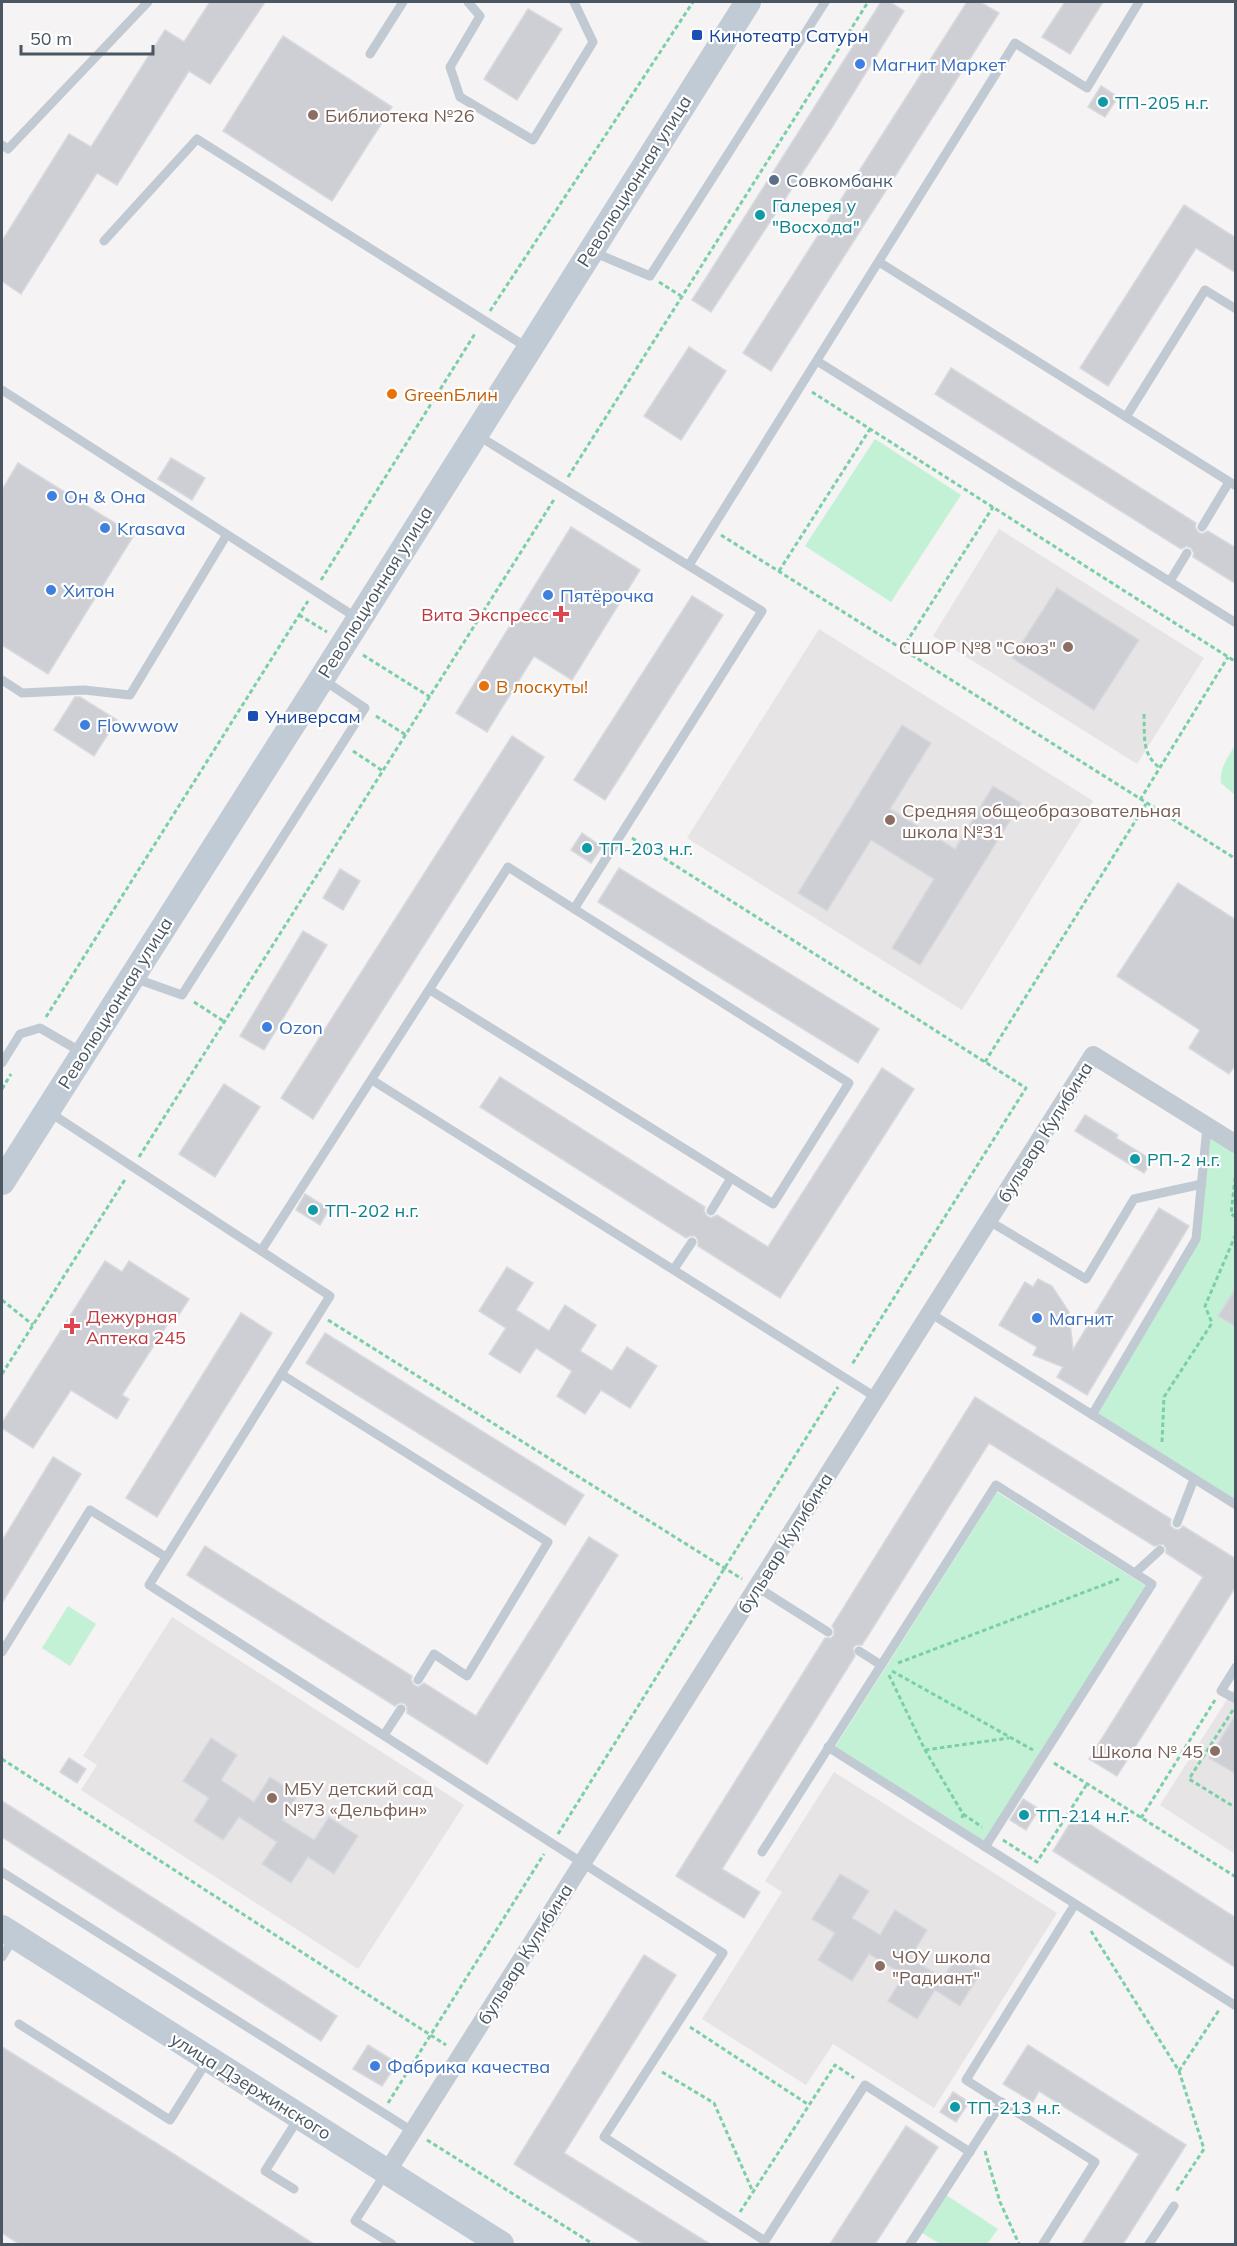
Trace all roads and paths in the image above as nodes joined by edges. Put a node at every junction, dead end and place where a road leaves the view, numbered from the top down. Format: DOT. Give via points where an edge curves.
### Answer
graph roads {
  1 [pos="148,2"];
  2 [pos="403,2"];
  3 [pos="468,2"];
  4 [pos="574,2"];
  5 [pos="693,2"];
  6 [pos="748,2"];
  7 [pos="825,2"];
  8 [pos="868,2"];
  9 [pos="1139,2"];
  10 [pos="370,54"];
  11 [pos="2,145"];
  12 [pos="104,242"];
  13 [pos="590,251"];
  14 [pos="879,262"];
  15 [pos="650,276"];
  16 [pos="682,297"];
  17 [pos="1236,309"];
  18 [pos="483,321"];
  19 [pos="528,348"];
  20 [pos="817,361"];
  21 [pos="802,385"];
  22 [pos="2,392"];
  23 [pos="1126,417"];
  24 [pos="870,429"];
  25 [pos="475,434"];
  26 [pos="1232,484"];
  27 [pos="562,487"];
  28 [pos="993,507"];
  29 [pos="1202,527"];
  30 [pos="712,529"];
  31 [pos="226,536"];
  32 [pos="1187,553"];
  33 [pos="689,566"];
  34 [pos="779,571"];
  35 [pos="1170,581"];
  36 [pos="314,591"];
  37 [pos="299,615"];
  38 [pos="359,620"];
  39 [pos="1236,623"];
  40 [pos="344,643"];
  41 [pos="902,649"];
  42 [pos="1228,657"];
  43 [pos="1236,662"];
  44 [pos="322,678"];
  45 [pos="2,680"];
  46 [pos="430,697"];
  47 [pos="365,708"];
  48 [pos="1144,714"];
  49 [pos="406,735"];
  50 [pos="342,744"];
  51 [pos="1160,768"];
  52 [pos="383,771"];
  53 [pos="1140,800"];
  54 [pos="1146,804"];
  55 [pos="622,832"];
  56 [pos="1236,859"];
  57 [pos="574,909"];
  58 [pos="132,977"];
  59 [pos="430,990"];
  60 [pos="182,995"];
  61 [pos="225,1022"];
  62 [pos="40,1028"];
  63 [pos="83,1054"];
  64 [pos="986,1062"];
  65 [pos="2,1063"];
  66 [pos="12,1072"];
  67 [pos="372,1080"];
  68 [pos="2,1089"];
  69 [pos="47,1111"];
  70 [pos="1207,1127"];
  71 [pos="1236,1144"];
  72 [pos="133,1167"];
  73 [pos="1236,1170"];
  74 [pos="731,1178"];
  75 [pos="2,1182"];
  76 [pos="1202,1184"];
  77 [pos="711,1211"];
  78 [pos="1236,1217"];
  79 [pos="989,1221"];
  80 [pos="1236,1234"];
  81 [pos="692,1242"];
  82 [pos="261,1251"];
  83 [pos="674,1269"];
  84 [pos="2,1300"];
  85 [pos="930,1313"];
  86 [pos="319,1314"];
  87 [pos="33,1325"];
  88 [pos="2,1374"];
  89 [pos="281,1374"];
  90 [pos="844,1377"];
  91 [pos="877,1398"];
  92 [pos="1092,1415"];
  93 [pos="1162,1459"];
  94 [pos="1194,1479"];
  95 [pos="1236,1505"];
  96 [pos="1177,1522"];
  97 [pos="1160,1550"];
  98 [pos="166,1557"];
  99 [pos="724,1568"];
  100 [pos="1135,1573"];
  101 [pos="757,1587"];
  102 [pos="828,1632"];
  103 [pos="859,1651"];
  104 [pos="2,1652"];
  105 [pos="883,1666"];
  106 [pos="1236,1667"];
  107 [pos="418,1680"];
  108 [pos="1221,1691"];
  109 [pos="1236,1699"];
  110 [pos="1236,1705"];
  111 [pos="401,1709"];
  112 [pos="384,1735"];
  113 [pos="1010,1738"];
  114 [pos="828,1748"];
  115 [pos="925,1750"];
  116 [pos="1043,1755"];
  117 [pos="2,1759"];
  118 [pos="1087,1784"];
  119 [pos="1236,1808"];
  120 [pos="1142,1818"];
  121 [pos="959,1830"];
  122 [pos="552,1842"];
  123 [pos="985,1847"];
  124 [pos="762,1852"];
  125 [pos="1037,1862"];
  126 [pos="583,1863"];
  127 [pos="2,1872"];
  128 [pos="1236,1877"];
  129 [pos="1075,1904"];
  130 [pos="6,1941"];
  131 [pos="1226,2000"];
  132 [pos="1236,2006"];
  133 [pos="679,2020"];
  134 [pos="19,2025"];
  135 [pos="431,2036"];
  136 [pos="461,2055"];
  137 [pos="208,2059"];
  138 [pos="651,2065"];
  139 [pos="1179,2071"];
  140 [pos="866,2085"];
  141 [pos="1002,2102"];
  142 [pos="809,2105"];
  143 [pos="383,2112"];
  144 [pos="299,2117"];
  145 [pos="412,2131"];
  146 [pos="980,2135"];
  147 [pos="970,2152"];
  148 [pos="387,2172"];
  149 [pos="294,2189"];
  150 [pos="753,2192"];
  151 [pos="1172,2204"];
  152 [pos="734,2221"];
  153 [pos="392,2244"];
  154 [pos="501,2244"];
  155 [pos="593,2244"];
  156 [pos="910,2244"];
  157 [pos="1019,2244"];
  158 [pos="1043,2244"];
  159 [pos="1149,2244"];
  1 -- 11 [label="lane" via="8,149"];
  2 -- 10 [label="lane"];
  3 -- 4 [label="lane" via="480,16 450,67 460,97 533,140 593,42"];
  5 -- 18 [label="path"];
  6 -- 13 [label="main road, Революционная улица"];
  7 -- 15 [label="lane"];
  8 -- 16 [label="path"];
  9 -- 14 [label="lane" via="1087,88 1015,43"];
  12 -- 18 [label="lane" via="197,139"];
  13 -- 15 [label="lane"];
  13 -- 19 [label="main road, Революционная улица"];
  14 -- 20 [label="lane"];
  14 -- 23 [label="lane"];
  15 -- 16 [label="path"];
  16 -- 27 [label="path"];
  17 -- 23 [label="lane" via="1205,290"];
  18 -- 19 [label="lane"];
  18 -- 36 [label="path"];
  19 -- 25 [label="main road, Революционная улица"];
  20 -- 21 [label="lane"];
  20 -- 35 [label="lane"];
  21 -- 24 [label="path"];
  21 -- 30 [label="lane"];
  22 -- 31 [label="lane"];
  23 -- 26 [label="lane"];
  24 -- 28 [label="path"];
  24 -- 34 [label="path"];
  25 -- 27 [label="lane"];
  25 -- 38 [label="main road, Революционная улица"];
  26 -- 29 [label="lane"];
  27 -- 33 [label="lane"];
  27 -- 46 [label="path"];
  28 -- 41 [label="path"];
  28 -- 42 [label="path"];
  30 -- 33 [label="lane"];
  30 -- 34 [label="path"];
  31 -- 36 [label="lane"];
  31 -- 45 [label="lane" via="130,695 84,690 22,693"];
  32 -- 35 [label="lane"];
  33 -- 55 [label="lane" via="762,611"];
  34 -- 41 [label="path"];
  35 -- 39 [label="lane"];
  36 -- 37 [label="path"];
  36 -- 38 [label="lane"];
  37 -- 40 [label="path"];
  37 -- 62 [label="path"];
  38 -- 40 [label="main road, Революционная улица"];
  40 -- 44 [label="main road, Революционная улица"];
  40 -- 46 [label="path"];
  41 -- 53 [label="path"];
  42 -- 43 [label="path"];
  42 -- 51 [label="path"];
  44 -- 47 [label="lane"];
  44 -- 58 [label="main road, Революционная улица"];
  46 -- 49 [label="path"];
  47 -- 49 [label="path"];
  47 -- 50 [label="lane"];
  48 -- 51 [label="path" via="1146,751"];
  49 -- 52 [label="path"];
  50 -- 52 [label="path"];
  50 -- 60 [label="lane"];
  51 -- 53 [label="path"];
  52 -- 61 [label="path"];
  53 -- 54 [label="path"];
  54 -- 56 [label="path"];
  54 -- 64 [label="path"];
  55 -- 57 [label="lane"];
  55 -- 64 [label="path"];
  57 -- 59 [label="lane" via="508,867"];
  57 -- 74 [label="lane" via="849,1083 774,1204"];
  58 -- 60 [label="lane"];
  58 -- 63 [label="main road, Революционная улица"];
  59 -- 67 [label="lane"];
  59 -- 74 [label="lane"];
  60 -- 61 [label="path"];
  61 -- 72 [label="path"];
  62 -- 63 [label="lane"];
  62 -- 65 [label="lane" via="20,1034"];
  63 -- 69 [label="main road, Революционная улица"];
  64 -- 90 [label="path" via="1026,1088"];
  66 -- 68 [label="path"];
  67 -- 82 [label="lane"];
  67 -- 83 [label="lane"];
  69 -- 72 [label="lane"];
  69 -- 75 [label="main road, Революционная улица"];
  70 -- 71 [label="street, бульвар Кулибина"];
  70 -- 76 [label="lane"];
  70 -- 79 [label="street, бульвар Кулибина" via="1093,1055"];
  72 -- 82 [label="lane"];
  72 -- 87 [label="path"];
  73 -- 78 [label="path" via="1231,1214"];
  74 -- 77 [label="lane"];
  76 -- 79 [label="lane" via="1134,1199 1086,1280"];
  76 -- 92 [label="lane" via="1196,1239"];
  79 -- 85 [label="street, бульвар Кулибина"];
  80 -- 93 [label="path" via="1205,1306 1212,1323 1164,1397"];
  81 -- 83 [label="lane"];
  82 -- 86 [label="lane" via="330,1296"];
  83 -- 90 [label="lane"];
  84 -- 87 [label="path"];
  85 -- 91 [label="street, бульвар Кулибина"];
  85 -- 92 [label="lane"];
  86 -- 89 [label="lane"];
  86 -- 99 [label="path"];
  87 -- 88 [label="path"];
  89 -- 98 [label="lane"];
  89 -- 107 [label="lane" via="548,1542 467,1676 434,1654"];
  90 -- 91 [label="lane"];
  90 -- 99 [label="path"];
  91 -- 101 [label="street, бульвар Кулибина"];
  92 -- 93 [label="lane"];
  93 -- 94 [label="lane"];
  94 -- 95 [label="lane"];
  94 -- 96 [label="lane"];
  97 -- 100 [label="lane"];
  98 -- 104 [label="lane" via="90,1510"];
  98 -- 112 [label="lane" via="148,1585"];
  99 -- 101 [label="path"];
  99 -- 122 [label="path"];
  100 -- 105 [label="path"];
  100 -- 105 [label="lane" via="996,1485"];
  100 -- 116 [label="lane" via="1152,1584"];
  101 -- 102 [label="lane"];
  101 -- 126 [label="street, бульвар Кулибина"];
  103 -- 105 [label="lane"];
  105 -- 113 [label="path"];
  105 -- 114 [label="lane"];
  105 -- 115 [label="path"];
  106 -- 108 [label="lane"];
  108 -- 109 [label="lane"];
  108 -- 120 [label="path"];
  110 -- 119 [label="path" via="1189,1779"];
  111 -- 112 [label="lane"];
  112 -- 122 [label="lane"];
  113 -- 115 [label="path"];
  113 -- 116 [label="path"];
  114 -- 121 [label="lane"];
  114 -- 124 [label="lane"];
  115 -- 121 [label="path" via="963,1814"];
  116 -- 118 [label="path"];
  116 -- 123 [label="lane"];
  117 -- 135 [label="path"];
  118 -- 120 [label="path"];
  118 -- 125 [label="path"];
  120 -- 128 [label="path"];
  121 -- 123 [label="lane"];
  122 -- 126 [label="lane"];
  122 -- 135 [label="path"];
  123 -- 129 [label="lane"];
  126 -- 133 [label="lane" via="723,1953"];
  126 -- 136 [label="street, бульвар Кулибина"];
  127 -- 143 [label="lane"];
  129 -- 131 [label="lane"];
  129 -- 139 [label="path"];
  129 -- 141 [label="lane" via="966,2079"];
  130 -- 137 [label="main road, улица Дзержинского"];
  131 -- 132 [label="lane"];
  131 -- 139 [label="path"];
  133 -- 138 [label="lane"];
  133 -- 142 [label="path"];
  134 -- 137 [label="lane" via="170,2120"];
  135 -- 136 [label="path"];
  135 -- 143 [label="path"];
  136 -- 145 [label="street, бульвар Кулибина"];
  137 -- 144 [label="main road, улица Дзержинского"];
  138 -- 150 [label="path" via="714,2103"];
  138 -- 152 [label="lane" via="604,2137"];
  139 -- 151 [label="path" via="1204,2149"];
  140 -- 142 [label="path" via="835,2065"];
  140 -- 147 [label="lane"];
  140 -- 152 [label="lane" via="765,2241"];
  141 -- 146 [label="lane"];
  141 -- 158 [label="lane" via="1095,2162"];
  142 -- 150 [label="path"];
  143 -- 145 [label="lane"];
  144 -- 148 [label="main road, улица Дзержинского"];
  144 -- 149 [label="lane" via="265,2171"];
  145 -- 148 [label="street, бульвар Кулибина"];
  145 -- 155 [label="path"];
  146 -- 147 [label="lane"];
  146 -- 157 [label="path" via="1000,2202"];
  147 -- 156 [label="lane"];
  148 -- 153 [label="lane" via="355,2221"];
  148 -- 154 [label="main road, улица Дзержинского"];
  150 -- 152 [label="path"];
  151 -- 159 [label="lane"];
}
